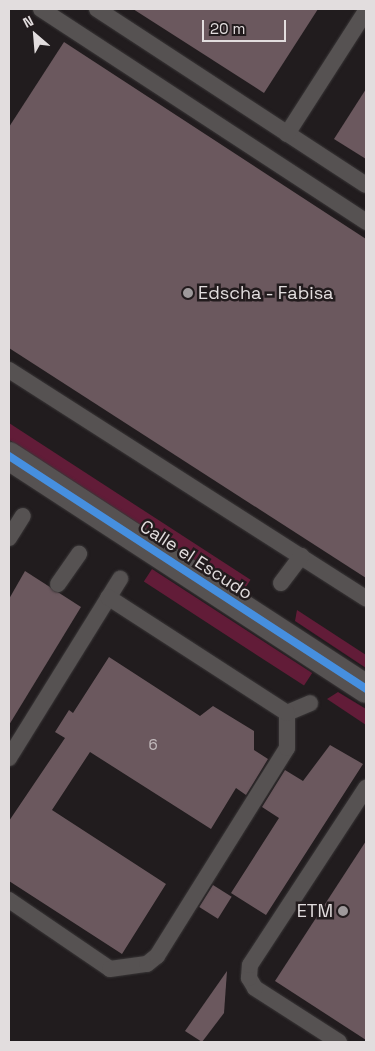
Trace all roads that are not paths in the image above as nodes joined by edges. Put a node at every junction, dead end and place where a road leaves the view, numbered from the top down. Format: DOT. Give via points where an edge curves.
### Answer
graph roads {
  1 [pos="41,9"];
  2 [pos="96,9"];
  3 [pos="366,11"];
  4 [pos="287,134"];
  5 [pos="366,185"];
  6 [pos="366,222"];
  7 [pos="9,370"];
  8 [pos="9,456"];
  9 [pos="23,516"];
  10 [pos="9,538"];
  11 [pos="79,554"];
  12 [pos="301,556"];
  13 [pos="120,579"];
  14 [pos="281,583"];
  15 [pos="58,584"];
  16 [pos="108,597"];
  17 [pos="366,598"];
  18 [pos="366,689"];
  19 [pos="310,703"];
  20 [pos="288,714"];
  21 [pos="9,758"];
  22 [pos="366,788"];
  23 [pos="9,900"];
  24 [pos="339,1042"];
  1 -- 6 [label="lane"];
  2 -- 4 [label="lane"];
  3 -- 4 [label="lane"];
  4 -- 5 [label="lane"];
  7 -- 12 [label="lane"];
  8 -- 18 [label="street, Calle el Escudo"];
  9 -- 10 [label="lane"];
  11 -- 15 [label="lane"];
  12 -- 14 [label="lane"];
  12 -- 17 [label="lane"];
  13 -- 16 [label="lane"];
  16 -- 20 [label="lane"];
  16 -- 21 [label="lane"];
  19 -- 20 [label="lane"];
  20 -- 23 [label="lane" via="287,748 157,956 147,964 110,969"];
  22 -- 24 [label="lane" via="250,965 249,978 255,988"];
}
